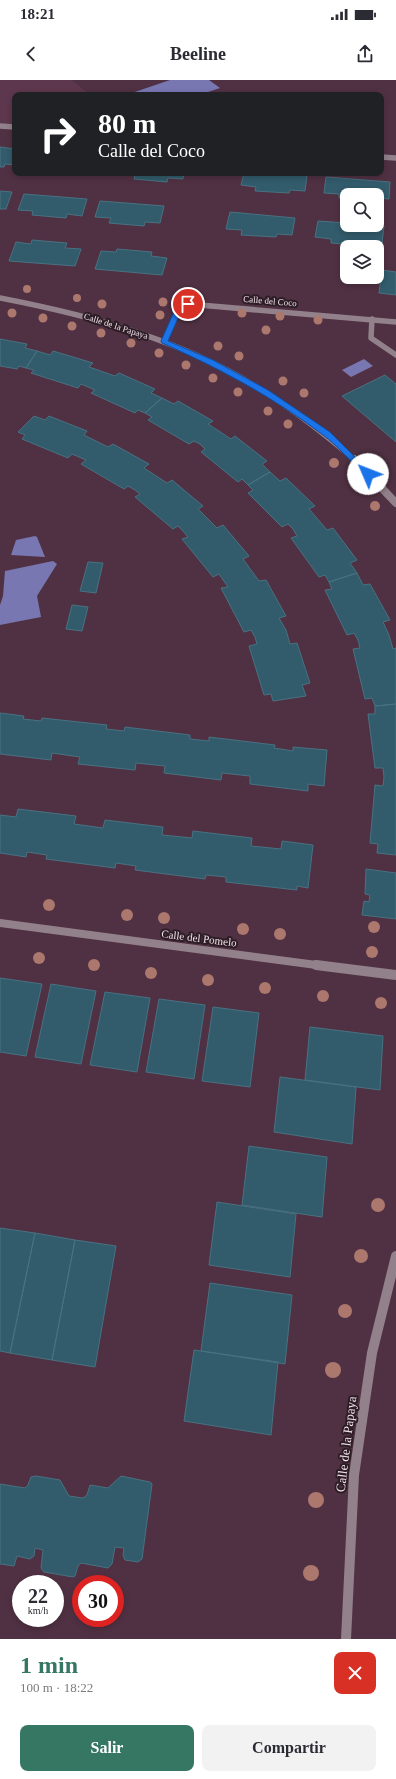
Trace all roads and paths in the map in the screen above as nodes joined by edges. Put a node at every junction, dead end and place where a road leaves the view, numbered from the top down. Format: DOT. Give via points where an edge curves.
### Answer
graph roads {
  1 [pos="0,126"];
  2 [pos="12,127"];
  3 [pos="384,157"];
  4 [pos="396,158"];
  5 [pos="0,298"];
  6 [pos="372,319"];
  7 [pos="396,322"];
  8 [pos="165,341"];
  9 [pos="396,355"];
  10 [pos="396,503"];
  11 [pos="0,923"];
  12 [pos="396,975"];
  13 [pos="396,1256"];
  14 [pos="346,1639"];
  1 -- 2 [label="street"];
  3 -- 4 [label="street"];
  5 -- 8 [label="street, Calle de la Papaya" via="91,316"];
  6 -- 7 [label="street, Calle del Coco"];
  6 -- 8 [label="street, Calle del Coco" via="188,304 180,307"];
  6 -- 9 [label="street" via="371,338"];
  8 -- 10 [label="street, Calle de la Papaya" via="266,392 327,434"];
  11 -- 12 [label="street, Calle del Pomelo"];
  13 -- 14 [label="street, Calle de la Papaya" via="372,1353 354,1475"];
}
